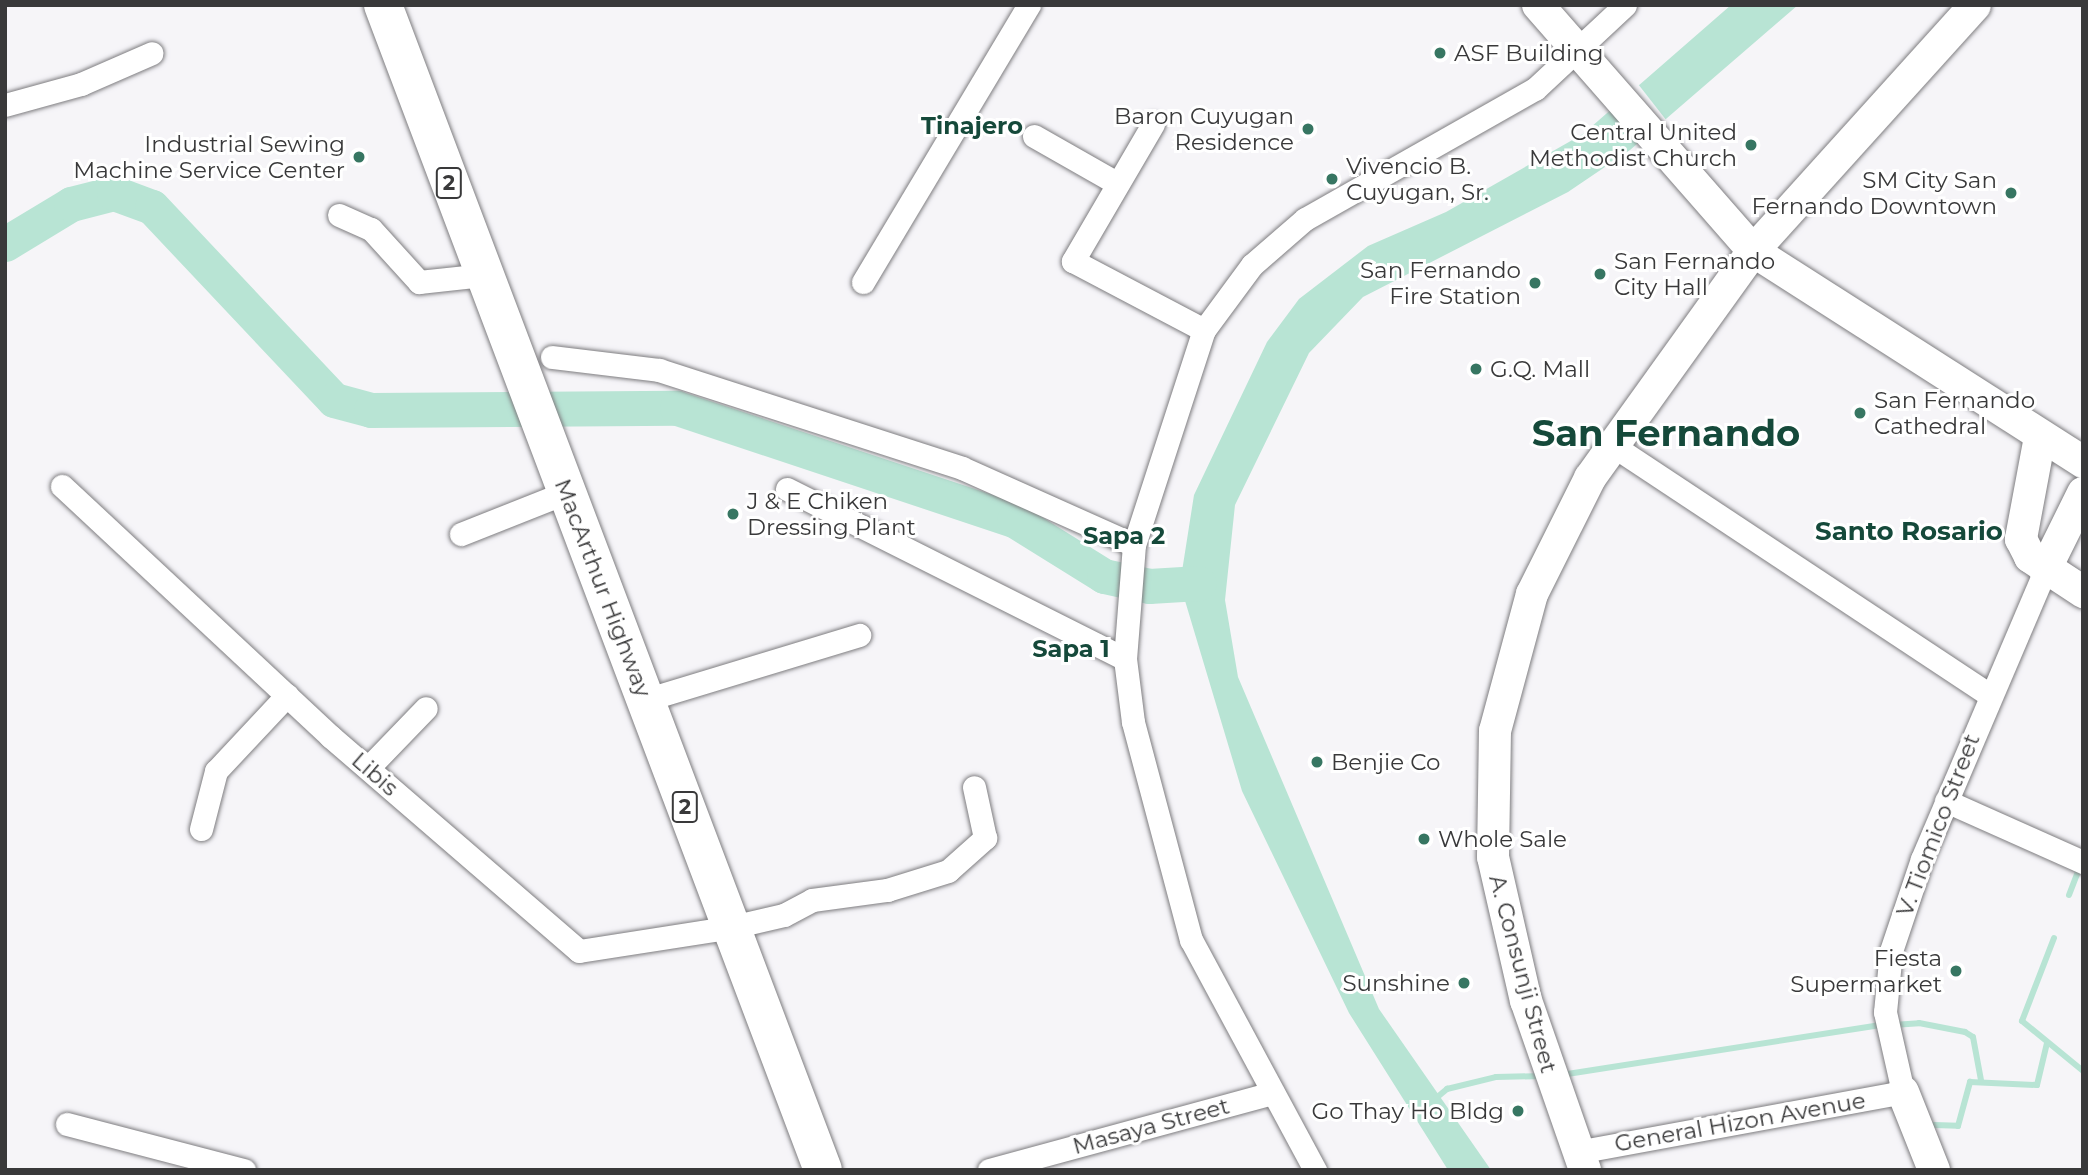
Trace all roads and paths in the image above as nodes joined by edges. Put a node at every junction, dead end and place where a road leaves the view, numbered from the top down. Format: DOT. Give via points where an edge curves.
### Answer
graph roads {
  1 [pos="383,5"];
  2 [pos="1029,5"];
  3 [pos="1538,5"];
  4 [pos="1625,5"];
  5 [pos="1975,5"];
  6 [pos="1579,49"];
  7 [pos="152,53"];
  8 [pos="5,105"];
  9 [pos="1153,124"];
  10 [pos="1034,136"];
  11 [pos="1115,182"];
  12 [pos="339,215"];
  13 [pos="1753,251"];
  14 [pos="482,275"];
  15 [pos="863,282"];
  16 [pos="1204,330"];
  17 [pos="533,359"];
  18 [pos="2039,437"];
  19 [pos="1612,445"];
  20 [pos="2083,462"];
  21 [pos="62,486"];
  22 [pos="786,489"];
  23 [pos="567,492"];
  24 [pos="2083,493"];
  25 [pos="461,534"];
  26 [pos="1134,547"];
  27 [pos="2045,570"];
  28 [pos="2083,592"];
  29 [pos="859,635"];
  30 [pos="1125,659"];
  31 [pos="287,695"];
  32 [pos="1989,695"];
  33 [pos="645,700"];
  34 [pos="426,708"];
  35 [pos="368,768"];
  36 [pos="974,787"];
  37 [pos="1946,801"];
  38 [pos="201,829"];
  39 [pos="2083,862"];
  40 [pos="732,927"];
  41 [pos="1903,1092"];
  42 [pos="1273,1093"];
  43 [pos="67,1124"];
  44 [pos="1581,1161"];
  45 [pos="244,1170"];
  46 [pos="823,1170"];
  47 [pos="989,1170"];
  48 [pos="1315,1170"];
  49 [pos="1934,1170"];
  1 -- 14 [label="highway, MacArthur Highway / 2"];
  2 -- 15 [label="street"];
  3 -- 6 [label="main road"];
  4 -- 6 [label="street"];
  5 -- 13 [label="main road, A. Consunji Street"];
  6 -- 13 [label="main road"];
  6 -- 16 [label="street" via="1484,123 1305,219 1252,265"];
  7 -- 8 [label="street" via="80,84"];
  9 -- 11 [label="street"];
  10 -- 11 [label="street"];
  11 -- 16 [label="street" via="1073,261"];
  12 -- 14 [label="street" via="371,229 419,282"];
  13 -- 18 [label="main road"];
  13 -- 19 [label="main road, A. Consunji Street"];
  14 -- 17 [label="highway, MacArthur Highway / 2"];
  16 -- 26 [label="street"];
  17 -- 23 [label="highway, MacArthur Highway / 2" via="548,444"];
  17 -- 26 [label="street" via="659,370 962,468"];
  18 -- 20 [label="main road"];
  18 -- 27 [label="main road" via="2021,538"];
  19 -- 32 [label="street"];
  19 -- 44 [label="main road, A. Consunji Street" via="1532,594 1495,731 1493,857 1548,1071"];
  21 -- 31 [label="street, Libis"];
  22 -- 30 [label="street"];
  23 -- 25 [label="street"];
  23 -- 33 [label="highway, MacArthur Highway / 2"];
  24 -- 27 [label="main road, V. Tiomico Street"];
  26 -- 30 [label="street"];
  27 -- 28 [label="main road"];
  27 -- 32 [label="street, V. Tiomico Street"];
  29 -- 33 [label="street"];
  30 -- 42 [label="street" via="1151,799 1191,940"];
  31 -- 35 [label="street, Libis"];
  31 -- 38 [label="street" via="216,771"];
  32 -- 37 [label="street, V. Tiomico Street"];
  33 -- 40 [label="highway, MacArthur Highway / 2"];
  34 -- 35 [label="street"];
  35 -- 40 [label="street, Libis" via="579,951"];
  36 -- 40 [label="street, Libis" via="985,838 948,871 887,890 812,900 785,915"];
  37 -- 39 [label="street" via="2059,856"];
  37 -- 41 [label="street, V. Tiomico Street" via="1891,951 1887,1027"];
  40 -- 46 [label="highway, MacArthur Highway / 2"];
  41 -- 44 [label="street, General Hizon Avenue"];
  41 -- 49 [label="main road, V. Tiomico Street"];
  42 -- 47 [label="street, Masaya Street"];
  42 -- 48 [label="street"];
  43 -- 45 [label="street"];
}
